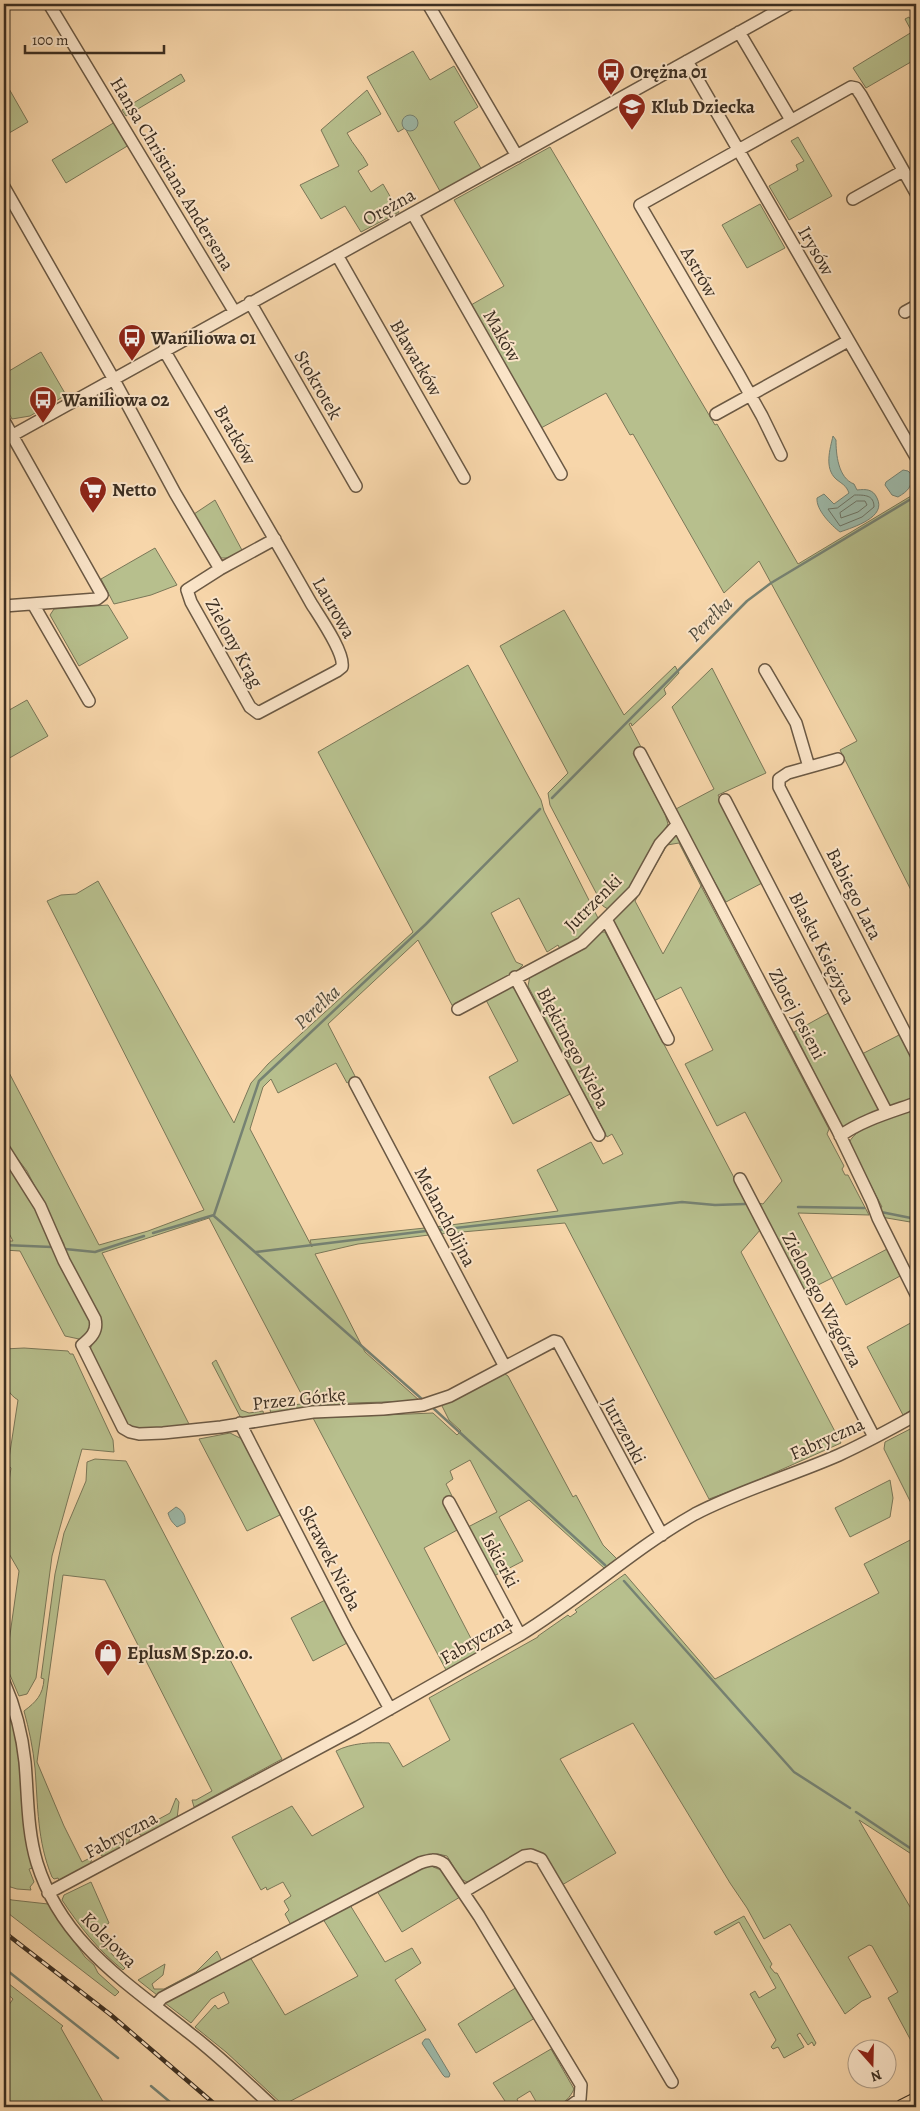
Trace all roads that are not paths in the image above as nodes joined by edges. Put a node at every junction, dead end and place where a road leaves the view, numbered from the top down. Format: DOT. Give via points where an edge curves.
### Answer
graph roads {
  1 [pos="48,4"];
  2 [pos="428,4"];
  3 [pos="790,4"];
  4 [pos="739,32"];
  5 [pos="687,61"];
  6 [pos="791,120"];
  7 [pos="738,150"];
  8 [pos="517,156"];
  9 [pos="903,171"];
  10 [pos="4,187"];
  11 [pos="916,193"];
  12 [pos="853,199"];
  13 [pos="413,214"];
  14 [pos="337,255"];
  15 [pos="250,302"];
  16 [pos="916,306"];
  17 [pos="234,311"];
  18 [pos="905,312"];
  19 [pos="848,341"];
  20 [pos="164,350"];
  21 [pos="114,378"];
  22 [pos="750,395"];
  23 [pos="716,414"];
  24 [pos="4,421"];
  25 [pos="8,437"];
  26 [pos="780,455"];
  27 [pos="916,457"];
  28 [pos="561,474"];
  29 [pos="464,478"];
  30 [pos="356,486"];
  31 [pos="275,539"];
  32 [pos="220,569"];
  33 [pos="33,604"];
  34 [pos="4,606"];
  35 [pos="765,670"];
  36 [pos="89,701"];
  37 [pos="261,713"];
  38 [pos="640,753"];
  39 [pos="838,759"];
  40 [pos="809,767"];
  41 [pos="725,800"];
  42 [pos="677,825"];
  43 [pos="606,919"];
  44 [pos="515,977"];
  45 [pos="458,1009"];
  46 [pos="668,1039"];
  47 [pos="916,1054"];
  48 [pos="355,1084"];
  49 [pos="916,1103"];
  50 [pos="887,1113"];
  51 [pos="600,1135"];
  52 [pos="840,1136"];
  53 [pos="4,1148"];
  54 [pos="740,1179"];
  55 [pos="916,1294"];
  56 [pos="558,1342"];
  57 [pos="505,1367"];
  58 [pos="916,1415"];
  59 [pos="240,1422"];
  60 [pos="874,1437"];
  61 [pos="449,1502"];
  62 [pos="662,1535"];
  63 [pos="520,1635"];
  64 [pos="4,1682"];
  65 [pos="390,1709"];
  66 [pos="463,1892"];
  67 [pos="48,1893"];
  68 [pos="155,2006"];
  69 [pos="672,2082"];
  70 [pos="916,2100"];
  71 [pos="273,2107"];
  72 [pos="569,2107"];
  73 [pos="902,2107"];
  1 -- 17 [label="street, Hansa Christiana Andersena"];
  2 -- 8 [label="street"];
  3 -- 4 [label="street, Orężna"];
  4 -- 5 [label="street, Orężna"];
  4 -- 6 [label="street"];
  5 -- 7 [label="street, Irysów"];
  5 -- 8 [label="street, Orężna"];
  6 -- 7 [label="street"];
  6 -- 9 [label="street" via="851,86 856,88"];
  7 -- 19 [label="street, Irysów"];
  7 -- 22 [label="street, Astrów" via="640,205"];
  8 -- 13 [label="street, Orężna"];
  9 -- 11 [label="street"];
  9 -- 12 [label="street"];
  10 -- 21 [label="street"];
  13 -- 14 [label="street, Orężna"];
  13 -- 28 [label="street, Maków"];
  14 -- 15 [label="street, Orężna"];
  14 -- 29 [label="street, Bławatków"];
  15 -- 17 [label="street, Orężna"];
  15 -- 30 [label="street, Stokrotek"];
  16 -- 18 [label="street"];
  17 -- 20 [label="street, Orężna"];
  19 -- 22 [label="street"];
  19 -- 27 [label="street, Irysów"];
  20 -- 21 [label="street, Orężna"];
  20 -- 31 [label="street, Bratków"];
  21 -- 25 [label="street, Orężna"];
  21 -- 32 [label="street"];
  22 -- 23 [label="street"];
  22 -- 26 [label="street, Astrów"];
  24 -- 25 [label="street"];
  25 -- 33 [label="street" via="102,595 97,599"];
  31 -- 32 [label="street"];
  31 -- 37 [label="street, Laurowa" via="343,662 337,671"];
  32 -- 37 [label="street, Zielony Krąg" via="187,590 190,602 250,706"];
  33 -- 34 [label="street"];
  33 -- 36 [label="street"];
  35 -- 40 [label="street" via="796,723"];
  38 -- 42 [label="street, Złotej Jesieni"];
  39 -- 40 [label="street, Babiego Lata"];
  40 -- 47 [label="street, Babiego Lata" via="779,779 782,797"];
  41 -- 50 [label="street, Blasku Księżyca"];
  42 -- 43 [label="street, Jutrzenki" via="660,844 634,891"];
  42 -- 52 [label="street, Złotej Jesieni"];
  43 -- 44 [label="street, Jutrzenki" via="582,943"];
  43 -- 46 [label="street"];
  44 -- 45 [label="street, Jutrzenki"];
  44 -- 51 [label="street, Błękitnego Nieba"];
  48 -- 57 [label="street, Melancholijna"];
  49 -- 50 [label="street"];
  50 -- 52 [label="street"];
  52 -- 55 [label="street, Złotej Jesieni"];
  53 -- 59 [label="street, Przez Górkę" via="40,1206 96,1324 91,1339 82,1345 123,1428 139,1434 163,1433"];
  54 -- 60 [label="street, Zielonego Wzgórza"];
  56 -- 57 [label="street, Przez Górkę" via="550,1342"];
  56 -- 62 [label="street, Jutrzenki"];
  57 -- 59 [label="street, Przez Górkę" via="450,1396 423,1405 313,1412"];
  58 -- 60 [label="street, Fabryczna"];
  59 -- 65 [label="street, Skrawek Nieba"];
  60 -- 62 [label="street, Fabryczna" via="840,1454 712,1505"];
  61 -- 63 [label="street, Iskierki"];
  62 -- 63 [label="street, Fabryczna"];
  63 -- 65 [label="street, Fabryczna"];
  64 -- 67 [label="street, Kolejowa" via="21,1735 30,1833"];
  65 -- 67 [label="street, Fabryczna"];
  66 -- 68 [label="street" via="444,1864 438,1860 420,1862 162,1998"];
  66 -- 69 [label="street" via="524,1856 541,1859"];
  66 -- 72 [label="street" via="581,2085 580,2099"];
  67 -- 68 [label="street, Kolejowa" via="87,1950"];
  68 -- 71 [label="street, Kolejowa" via="208,2048"];
  70 -- 73 [label="main road"];
}
